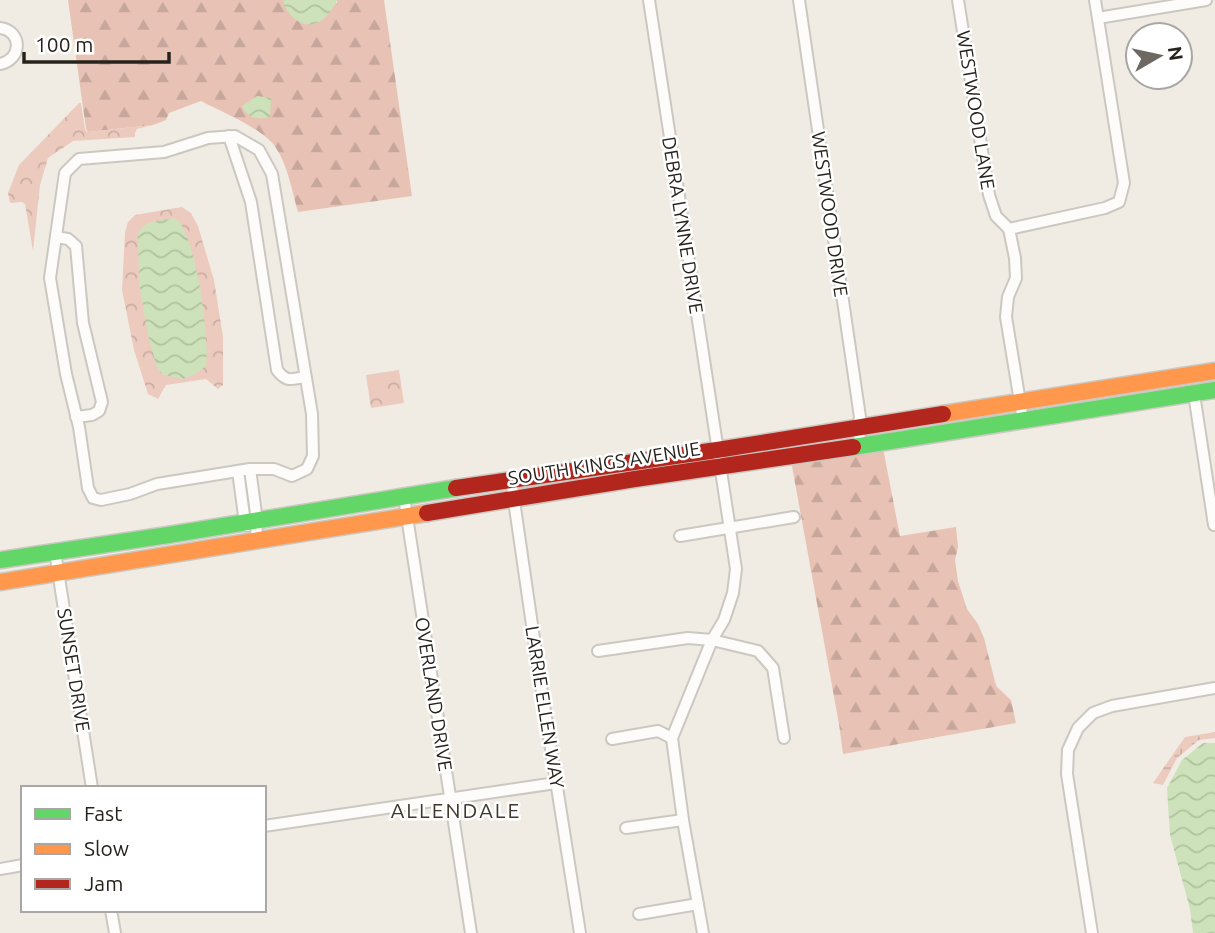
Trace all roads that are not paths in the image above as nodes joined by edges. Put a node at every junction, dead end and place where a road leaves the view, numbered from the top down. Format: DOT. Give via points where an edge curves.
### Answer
graph roads {
  1 [pos="649,0"];
  2 [pos="799,0"];
  3 [pos="958,0"];
  4 [pos="1096,0"];
  5 [pos="1206,0"];
  6 [pos="1098,18"];
  7 [pos="0,28"];
  8 [pos="0,64"];
  9 [pos="229,136"];
  10 [pos="1009,229"];
  11 [pos="56,237"];
  12 [pos="1215,371"];
  13 [pos="305,377"];
  14 [pos="1215,390"];
  15 [pos="1194,394"];
  16 [pos="1020,402"];
  17 [pos="76,417"];
  18 [pos="1023,420"];
  19 [pos="858,427"];
  20 [pos="861,446"];
  21 [pos="718,458"];
  22 [pos="244,470"];
  23 [pos="511,480"];
  24 [pos="404,497"];
  25 [pos="514,498"];
  26 [pos="406,515"];
  27 [pos="794,517"];
  28 [pos="251,522"];
  29 [pos="1214,525"];
  30 [pos="729,528"];
  31 [pos="680,536"];
  32 [pos="256,540"];
  33 [pos="55,552"];
  34 [pos="0,560"];
  35 [pos="58,573"];
  36 [pos="0,582"];
  37 [pos="712,640"];
  38 [pos="598,651"];
  39 [pos="1215,688"];
  40 [pos="672,738"];
  41 [pos="784,738"];
  42 [pos="612,739"];
  43 [pos="556,783"];
  44 [pos="92,786"];
  45 [pos="450,798"];
  46 [pos="683,820"];
  47 [pos="266,826"];
  48 [pos="626,828"];
  49 [pos="21,865"];
  50 [pos="0,869"];
  51 [pos="698,904"];
  52 [pos="111,912"];
  53 [pos="639,914"];
  54 [pos="115,933"];
  55 [pos="471,933"];
  56 [pos="580,933"];
  57 [pos="703,933"];
  58 [pos="1092,933"];
  1 -- 21 [label="street, DEBRA LYNNE DRIVE"];
  2 -- 19 [label="street, WESTWOOD DRIVE"];
  3 -- 10 [label="street, WESTWOOD LANE" via="989,195 996,216"];
  4 -- 6 [label="street"];
  5 -- 6 [label="street"];
  6 -- 10 [label="street" via="1124,183 1119,202"];
  7 -- 8 [label="street" via="14,35 17,43 13,58"];
  9 -- 11 [label="street" via="164,152 79,159 65,173"];
  9 -- 13 [label="street" via="259,150 272,174"];
  9 -- 13 [label="street" via="251,202 277,370 288,380"];
  10 -- 16 [label="street, WESTWOOD LANE" via="1016,278 1006,317"];
  11 -- 17 [label="street" via="50,278"];
  11 -- 17 [label="street" via="76,246 83,323 102,402 99,411"];
  12 -- 16 [label="main road, SOUTH KINGS AVENUE"];
  13 -- 22 [label="street" via="313,456 307,469 292,476 274,469"];
  14 -- 15 [label="main road, SOUTH KINGS AVENUE"];
  15 -- 18 [label="main road, SOUTH KINGS AVENUE"];
  15 -- 29 [label="street"];
  16 -- 18 [label="street, WESTWOOD LANE"];
  16 -- 19 [label="main road, SOUTH KINGS AVENUE"];
  17 -- 22 [label="street" via="93,498"];
  18 -- 20 [label="main road, SOUTH KINGS AVENUE"];
  19 -- 20 [label="street, WESTWOOD DRIVE"];
  19 -- 21 [label="main road, SOUTH KINGS AVENUE"];
  20 -- 21 [label="main road, SOUTH KINGS AVENUE"];
  21 -- 23 [label="main road, SOUTH KINGS AVENUE"];
  21 -- 25 [label="main road, SOUTH KINGS AVENUE"];
  21 -- 30 [label="street, DEBRA LYNNE DRIVE"];
  22 -- 28 [label="street"];
  23 -- 24 [label="main road, SOUTH KINGS AVENUE"];
  23 -- 25 [label="street, LARRIE ELLEN WAY"];
  24 -- 26 [label="street, OVERLAND DRIVE"];
  24 -- 28 [label="main road, SOUTH KINGS AVENUE"];
  25 -- 26 [label="main road, SOUTH KINGS AVENUE"];
  25 -- 43 [label="street, LARRIE ELLEN WAY"];
  26 -- 32 [label="main road, SOUTH KINGS AVENUE"];
  26 -- 45 [label="street, OVERLAND DRIVE"];
  27 -- 30 [label="street"];
  28 -- 32 [label="street"];
  28 -- 33 [label="main road, SOUTH KINGS AVENUE"];
  30 -- 31 [label="street"];
  30 -- 37 [label="street, DEBRA LYNNE DRIVE" via="736,569 733,593"];
  32 -- 35 [label="main road, SOUTH KINGS AVENUE"];
  33 -- 34 [label="main road, SOUTH KINGS AVENUE"];
  33 -- 35 [label="street, SUNSET DRIVE"];
  35 -- 36 [label="main road, SOUTH KINGS AVENUE"];
  35 -- 44 [label="street, SUNSET DRIVE"];
  37 -- 38 [label="street" via="688,638"];
  37 -- 40 [label="street, DEBRA LYNNE DRIVE"];
  37 -- 41 [label="street" via="758,651 773,668"];
  39 -- 58 [label="street" via="1112,706 1093,713 1078,728 1068,750 1067,774"];
  40 -- 42 [label="street" via="658,732"];
  40 -- 46 [label="street"];
  43 -- 45 [label="street"];
  43 -- 56 [label="street, LARRIE ELLEN WAY"];
  45 -- 47 [label="street"];
  45 -- 55 [label="street, OVERLAND DRIVE"];
  46 -- 48 [label="street"];
  46 -- 51 [label="street"];
  49 -- 50 [label="street"];
  51 -- 53 [label="street"];
  51 -- 57 [label="street"];
  52 -- 54 [label="street"];
}
